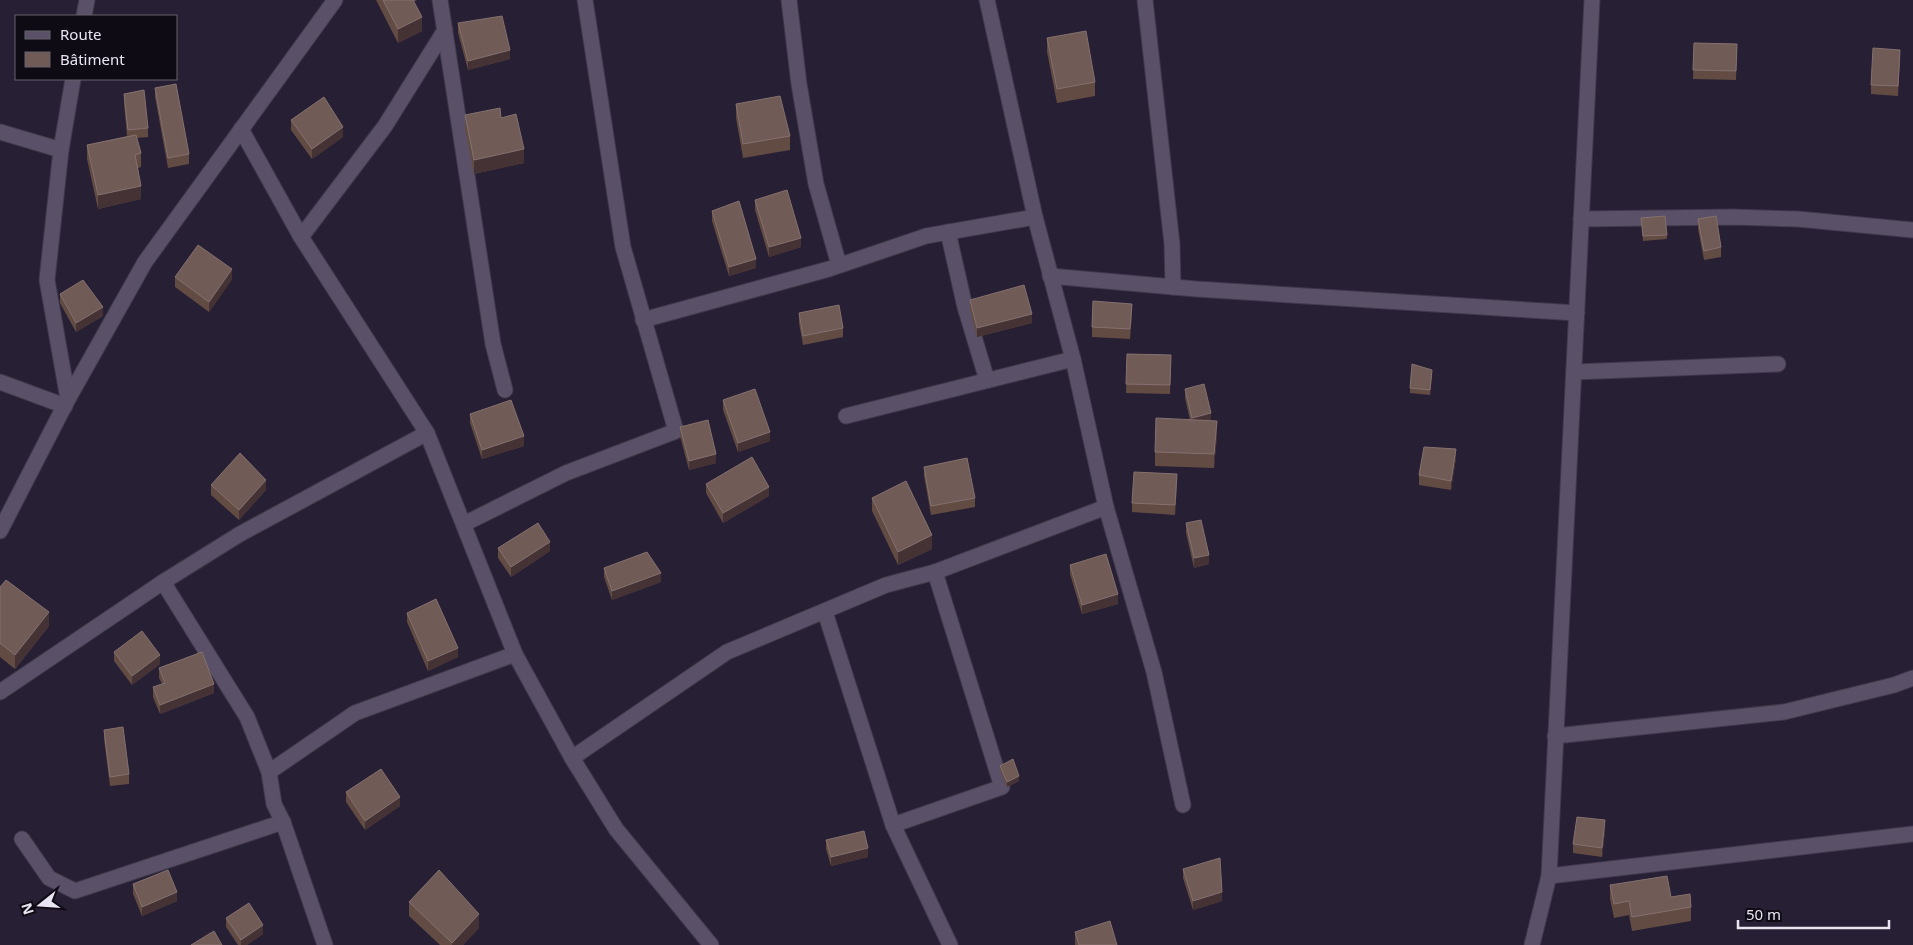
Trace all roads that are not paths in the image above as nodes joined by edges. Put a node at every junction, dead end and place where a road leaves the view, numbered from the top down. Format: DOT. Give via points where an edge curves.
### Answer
graph roads {
  1 [pos="86,0"];
  2 [pos="335,0"];
  3 [pos="440,0"];
  4 [pos="585,0"];
  5 [pos="789,0"];
  6 [pos="987,0"];
  7 [pos="1145,0"];
  8 [pos="1592,0"];
  9 [pos="84,15"];
  10 [pos="446,30"];
  11 [pos="73,80"];
  12 [pos="241,129"];
  13 [pos="0,132"];
  14 [pos="61,150"];
  15 [pos="1035,216"];
  16 [pos="1581,220"];
  17 [pos="1913,230"];
  18 [pos="948,232"];
  19 [pos="301,237"];
  20 [pos="839,265"];
  21 [pos="1050,276"];
  22 [pos="1173,287"];
  23 [pos="1577,313"];
  24 [pos="643,320"];
  25 [pos="1072,359"];
  26 [pos="1778,364"];
  27 [pos="1574,372"];
  28 [pos="987,380"];
  29 [pos="0,382"];
  30 [pos="505,390"];
  31 [pos="66,403"];
  32 [pos="846,416"];
  33 [pos="427,433"];
  34 [pos="1106,507"];
  35 [pos="464,524"];
  36 [pos="0,531"];
  37 [pos="935,572"];
  38 [pos="163,582"];
  39 [pos="825,612"];
  40 [pos="515,654"];
  41 [pos="1913,678"];
  42 [pos="0,692"];
  43 [pos="1554,736"];
  44 [pos="572,758"];
  45 [pos="269,772"];
  46 [pos="1183,804"];
  47 [pos="283,822"];
  48 [pos="893,824"];
  49 [pos="1913,834"];
  50 [pos="22,840"];
  51 [pos="1549,876"];
  52 [pos="322,944"];
  53 [pos="711,945"];
  54 [pos="950,945"];
  55 [pos="1532,945"];
  1 -- 9 [label="street"];
  2 -- 12 [label="street"];
  3 -- 10 [label="street"];
  4 -- 24 [label="street" via="623,247"];
  5 -- 20 [label="street" via="816,184"];
  6 -- 15 [label="street"];
  7 -- 22 [label="street" via="1172,244"];
  8 -- 16 [label="street"];
  10 -- 19 [label="street" via="385,126"];
  10 -- 30 [label="street" via="493,344"];
  11 -- 14 [label="street"];
  12 -- 19 [label="street"];
  12 -- 31 [label="street" via="145,262"];
  13 -- 14 [label="street"];
  14 -- 31 [label="street" via="47,280"];
  15 -- 18 [label="street"];
  15 -- 21 [label="street"];
  16 -- 17 [label="street" via="1734,217 1798,219"];
  16 -- 23 [label="street"];
  18 -- 20 [label="street" via="926,236"];
  18 -- 28 [label="street" via="965,307"];
  19 -- 33 [label="street"];
  20 -- 24 [label="street"];
  21 -- 22 [label="street"];
  21 -- 25 [label="street"];
  22 -- 23 [label="street"];
  23 -- 27 [label="street"];
  24 -- 35 [label="street" via="676,431 566,473"];
  25 -- 28 [label="street"];
  25 -- 34 [label="street"];
  26 -- 27 [label="street"];
  27 -- 43 [label="street"];
  28 -- 32 [label="street"];
  29 -- 31 [label="street"];
  31 -- 36 [label="street"];
  33 -- 35 [label="street"];
  33 -- 38 [label="street" via="240,534"];
  34 -- 37 [label="street"];
  34 -- 46 [label="street" via="1154,672"];
  35 -- 40 [label="street"];
  37 -- 39 [label="street" via="886,585"];
  37 -- 48 [label="street" via="1002,788"];
  38 -- 42 [label="street"];
  38 -- 45 [label="street" via="247,717"];
  39 -- 44 [label="street" via="728,652"];
  39 -- 48 [label="street"];
  40 -- 44 [label="street"];
  40 -- 45 [label="street" via="355,713"];
  41 -- 43 [label="street" via="1784,712"];
  43 -- 51 [label="street"];
  44 -- 53 [label="street" via="616,829"];
  45 -- 47 [label="street" via="274,804"];
  47 -- 50 [label="street" via="75,891 49,878"];
  47 -- 52 [label="street"];
  48 -- 54 [label="street"];
  49 -- 51 [label="street"];
  51 -- 55 [label="street"];
}
